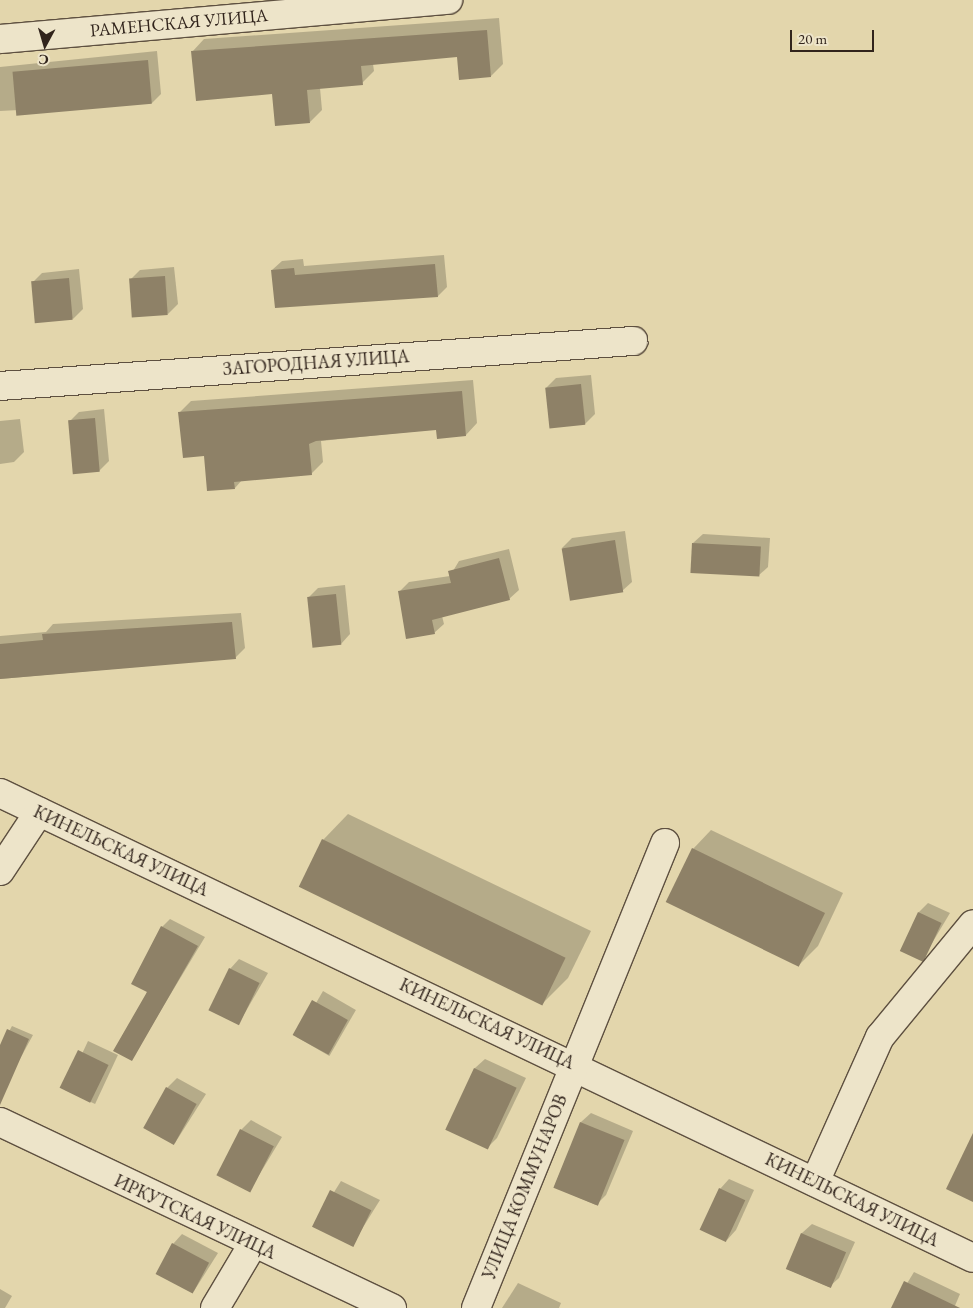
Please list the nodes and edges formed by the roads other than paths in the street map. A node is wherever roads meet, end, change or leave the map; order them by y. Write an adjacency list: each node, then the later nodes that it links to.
1 (448, 0): 2 (street, РАМЕНСКАЯ УЛИЦА)
2 (0, 39)
3 (633, 340): 4 (street, ЗАГОРОДНАЯ УЛИЦА)
4 (0, 386)
5 (0, 793): 6 (street, КИНЕЛЬСКАЯ УЛИЦА)
6 (39, 812): 8 (street); 10 (street, КИНЕЛЬСКАЯ УЛИЦА)
7 (665, 843): 10 (street, УЛИЦА КОММУНАРОВ)
8 (0, 871)
9 (973, 924): 12 (street)
10 (575, 1065): 12 (street, КИНЕЛЬСКАЯ УЛИЦА); 17 (street, УЛИЦА КОММУНАРОВ)
11 (3, 1131): 13 (street, ИРКУТСКАЯ УЛИЦА)
12 (815, 1182): 14 (street, КИНЕЛЬСКАЯ УЛИЦА)
13 (252, 1244): 15 (street); 16 (street, ИРКУТСКАЯ УЛИЦА)
14 (973, 1258)
15 (215, 1308)
16 (392, 1308)
17 (476, 1308)

